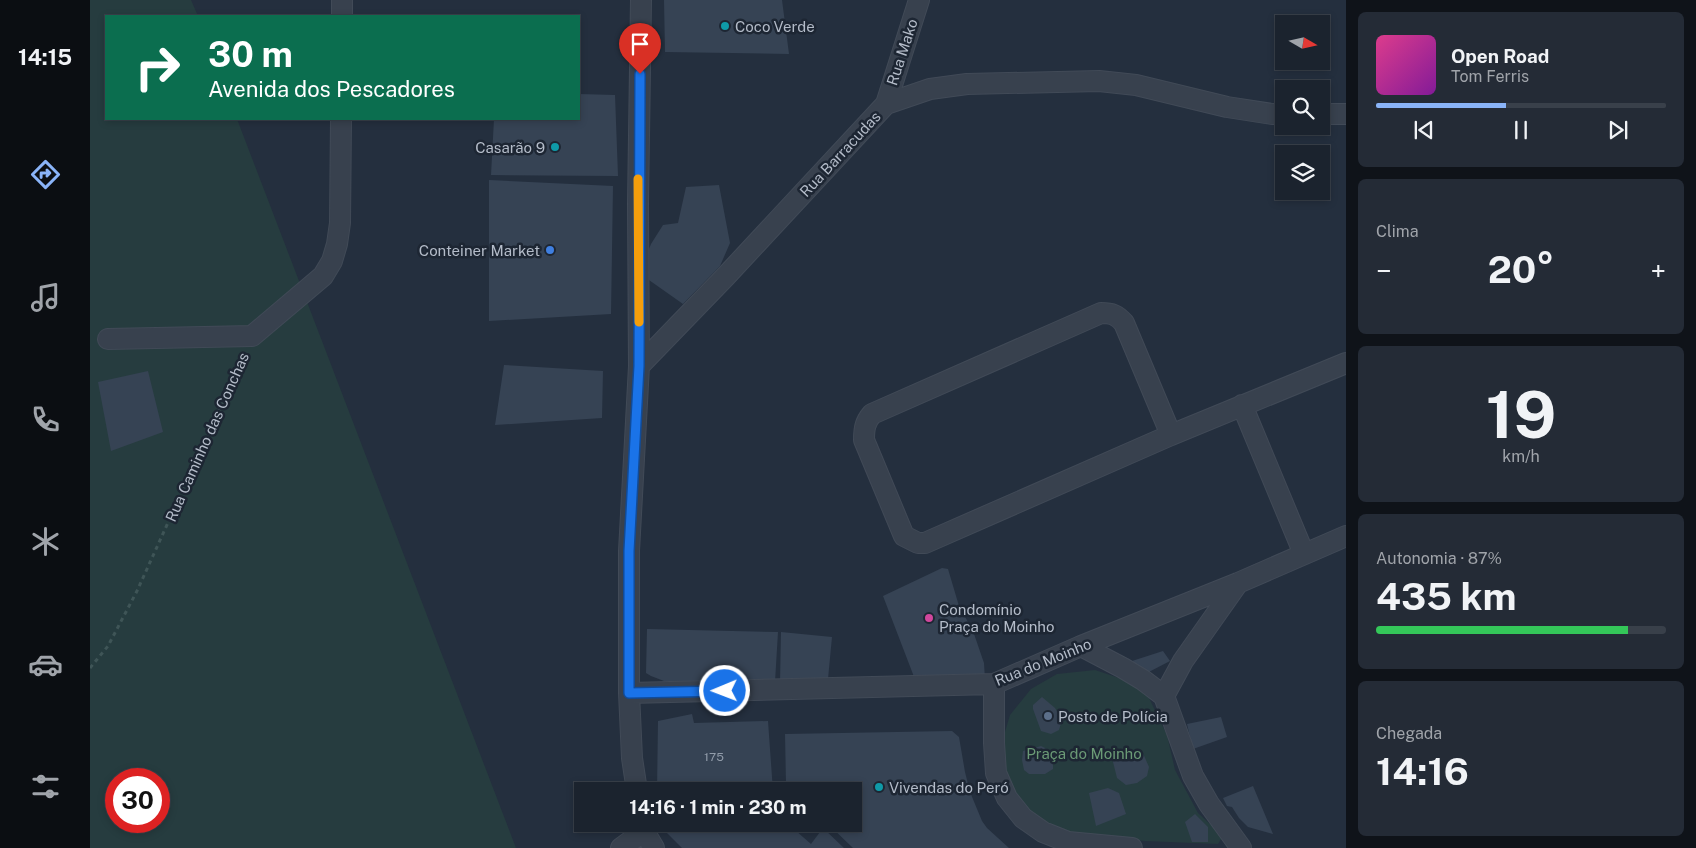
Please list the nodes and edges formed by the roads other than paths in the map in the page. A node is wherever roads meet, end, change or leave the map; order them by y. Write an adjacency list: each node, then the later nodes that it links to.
1 (342, 0): 4 (street)
2 (641, 0): 12 (street)
3 (919, 0): 5 (street, Rua Mako)
4 (342, 15)
5 (886, 104): 6 (street, Rua Barracudas); 12 (street, Rua Barracudas)
6 (1275, 114)
7 (1330, 114): 8 (street)
8 (1346, 114)
9 (341, 120): 10 (street, Rua Caminho das Conchas)
10 (108, 339)
11 (1346, 363): 13 (street)
12 (639, 366): 20 (street)
13 (1242, 405): 14 (street); 16 (street)
14 (1171, 435): 14 (street)
15 (1346, 536): 16 (street, Rua do Moinho)
16 (1304, 554): 17 (street, Rua do Moinho)
17 (1238, 583): 18 (street, Rua do Moinho); 21 (street)
18 (1081, 646): 19 (street, Rua do Moinho); 21 (street)
19 (994, 684): 20 (street, Rua do Moinho); 24 (street)
20 (629, 693): 22 (street)
21 (1164, 696): 27 (street)
22 (636, 782)
23 (646, 834): 25 (street)
24 (1064, 845): 26 (street)
25 (621, 848)
26 (1132, 848)
27 (1241, 848)

